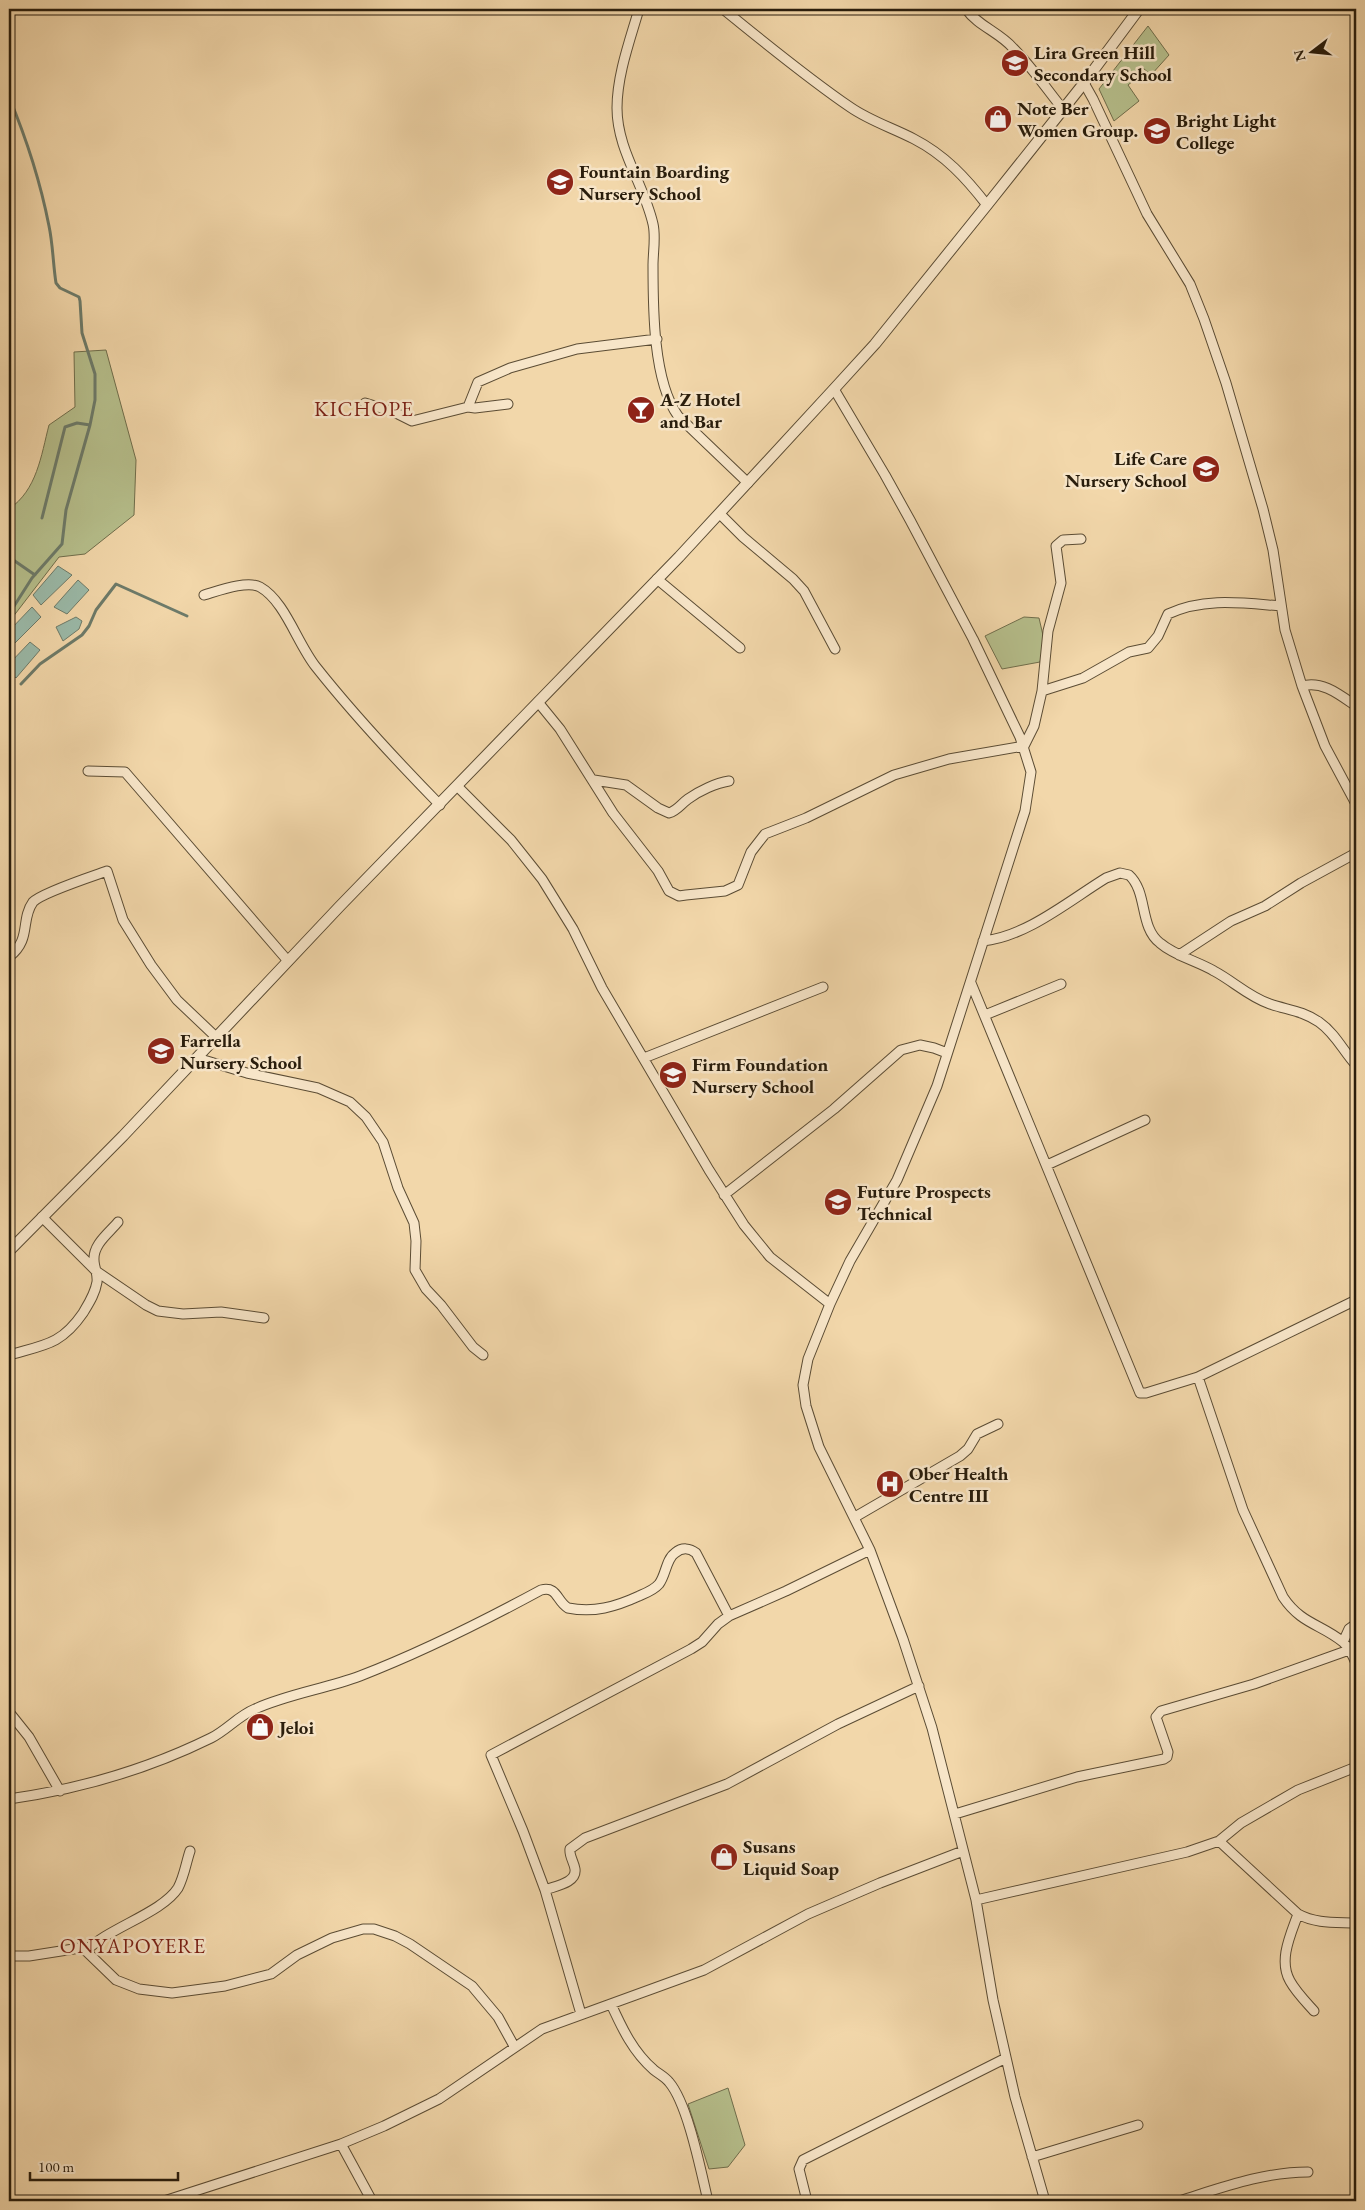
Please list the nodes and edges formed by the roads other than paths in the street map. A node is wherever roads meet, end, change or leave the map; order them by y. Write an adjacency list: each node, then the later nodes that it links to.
1 (639, 9): 8 (street)
2 (723, 9): 7 (street)
3 (966, 9): 6 (street)
4 (1139, 9): 5 (street)
5 (1084, 83): 6 (street); 18 (street)
6 (1062, 108): 7 (street)
7 (987, 205): 9 (street)
8 (657, 339): 12 (street); 13 (street)
9 (834, 389): 13 (street); 25 (street)
10 (365, 403): 12 (street)
11 (508, 404): 12 (street)
12 (468, 407)
13 (748, 483): 14 (street)
14 (720, 514): 16 (street); 20 (street)
15 (1081, 539): 22 (street)
16 (657, 579): 19 (street); 23 (street)
17 (204, 594): 31 (street)
18 (1281, 606): 21 (street); 22 (street)
19 (740, 648)
20 (835, 649)
21 (1302, 686): 24 (street); 30 (street)
22 (1042, 691): 25 (street)
23 (538, 702): 27 (street); 29 (street)
24 (1356, 706)
25 (1024, 746): 27 (street); 33 (street)
26 (88, 771): 36 (street)
27 (594, 780): 28 (street)
28 (729, 781)
29 (458, 786): 31 (street); 44 (street)
30 (1356, 804)
31 (440, 805): 36 (street)
32 (1356, 853): 34 (street)
33 (983, 941): 34 (street); 37 (street)
34 (1179, 954): 45 (street)
35 (9, 957): 41 (street)
36 (288, 961): 41 (street)
37 (971, 983): 40 (street); 42 (street)
38 (1061, 984): 40 (street)
39 (823, 987): 44 (street)
40 (985, 1015): 47 (street)
41 (217, 1038): 43 (street)
42 (947, 1053): 48 (street); 54 (street)
43 (197, 1058): 49 (street); 57 (street)
44 (644, 1058): 48 (street)
45 (1356, 1065)
46 (1144, 1120): 47 (street)
47 (1047, 1165): 58 (street)
48 (724, 1195): 54 (street)
49 (42, 1217): 51 (street); 52 (street)
50 (118, 1222): 52 (street)
51 (9, 1251)
52 (96, 1270): 55 (street); 56 (street)
53 (1356, 1300): 58 (street)
54 (830, 1304): 60 (street)
55 (264, 1318)
56 (9, 1355)
57 (483, 1355)
58 (1198, 1377): 64 (street)
59 (998, 1424): 60 (street)
60 (855, 1518): 61 (street)
61 (870, 1550): 62 (street); 67 (street)
62 (729, 1616): 70 (street); 76 (street)
63 (1356, 1624): 64 (street)
64 (1343, 1642): 65 (street)
65 (1349, 1650): 66 (street); 72 (street)
66 (1356, 1663)
67 (919, 1686): 72 (street); 76 (street)
68 (9, 1712): 70 (street)
69 (1356, 1767): 73 (street)
70 (60, 1791): 71 (street)
71 (9, 1799)
72 (955, 1814): 75 (street)
73 (1219, 1841): 77 (street); 78 (street)
74 (190, 1851): 80 (street)
75 (963, 1851): 77 (street); 82 (street)
76 (545, 1890): 84 (street)
77 (976, 1900): 86 (street)
78 (1298, 1914): 79 (street); 83 (street)
79 (1356, 1923)
80 (86, 1951): 81 (street); 85 (street)
81 (9, 1956)
82 (610, 2004): 84 (street); 93 (street)
83 (1314, 2011)
84 (581, 2014): 85 (street)
85 (514, 2046): 88 (street)
86 (1006, 2058): 89 (street); 94 (street)
87 (1138, 2125): 89 (street)
88 (341, 2144): 91 (street); 92 (street)
89 (1032, 2157): 95 (street)
90 (1308, 2172): 96 (street)
91 (164, 2201)
92 (372, 2201)
93 (708, 2201)
94 (807, 2201)
95 (1045, 2201)
96 (1179, 2201)

